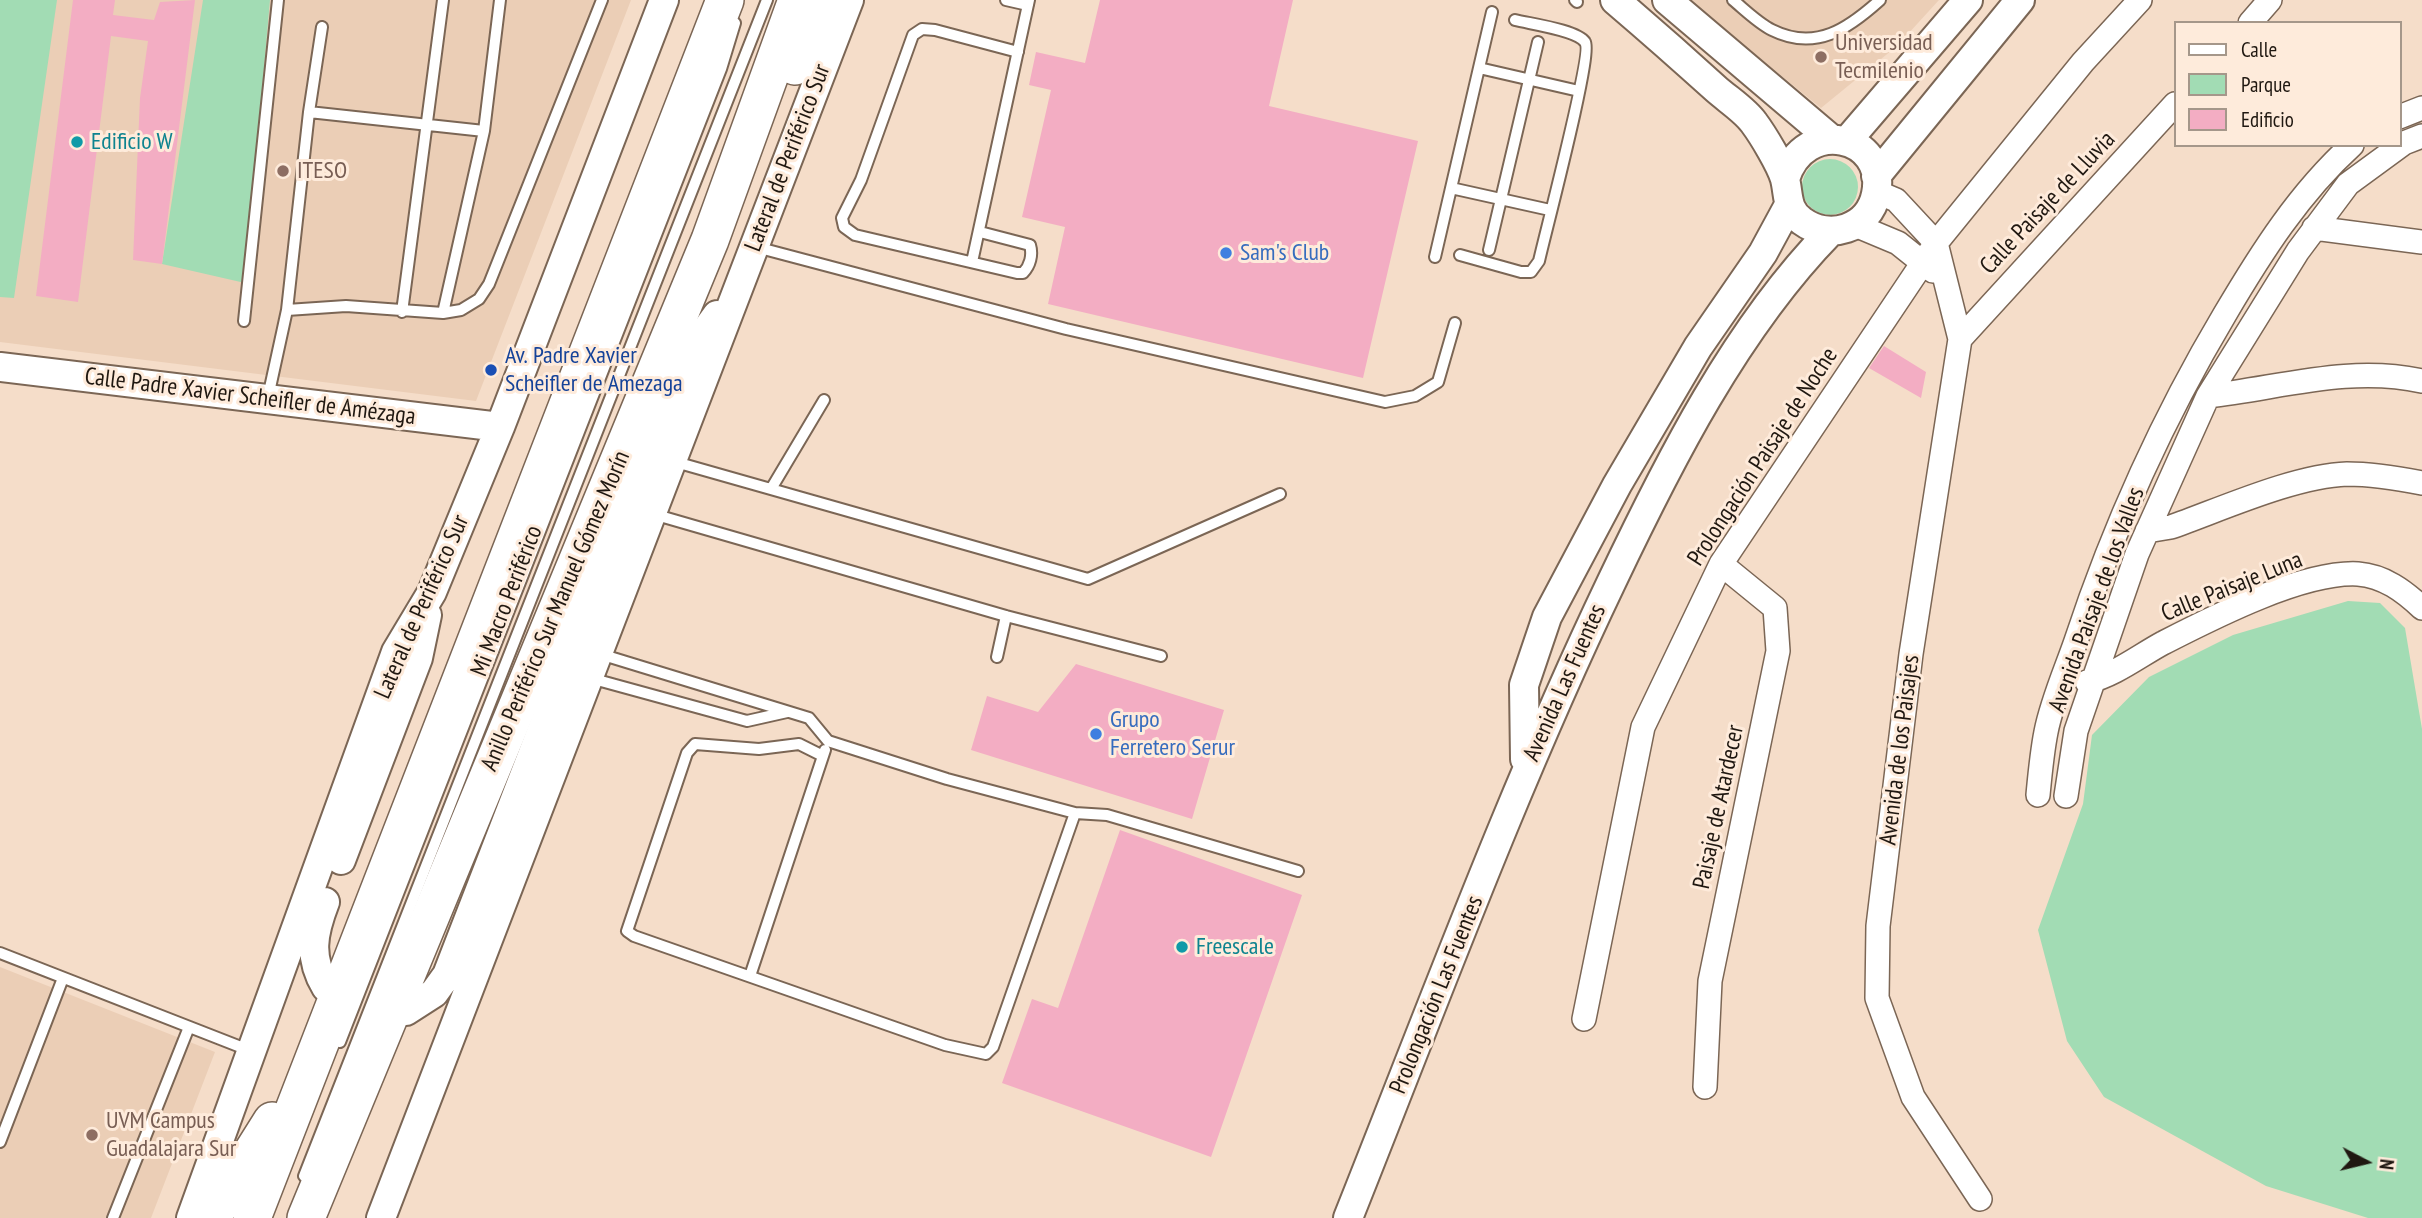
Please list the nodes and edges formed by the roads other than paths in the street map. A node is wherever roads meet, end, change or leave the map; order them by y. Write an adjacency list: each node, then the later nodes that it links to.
1 (278, 0): 63 (lane)
2 (443, 0): 34 (lane)
3 (500, 0): 35 (lane)
4 (602, 0): 62 (lane)
5 (664, 0): 71 (street, Lateral de Periférico Sur)
6 (767, 0): 108 (lane, Mi Macro Periférico)
7 (797, 0): 49 (highway, Anillo Periférico Sur Manuel Gómez Morín)
8 (827, 0): 49 (highway)
9 (849, 0): 52 (street, Lateral de Periférico Sur)
10 (1006, 0): 19 (lane)
11 (1615, 0): 43 (street)
12 (1667, 0): 37 (street)
13 (1732, 0): 14 (lane)
14 (1880, 0)
15 (1968, 0): 37 (street)
16 (2020, 0): 41 (street)
17 (2140, 0): 51 (street, Prolongación Paisaje de Noche)
18 (2270, 0): 23 (street)
19 (1028, 2): 26 (lane)
20 (732, 6): 102 (highway)
21 (1492, 12): 27 (lane)
22 (1515, 20): 29 (lane)
23 (2251, 21)
24 (322, 27): 32 (lane)
25 (1538, 42): 28 (lane)
26 (1018, 52): 48 (lane); 56 (lane)
27 (1479, 68): 28 (lane); 42 (lane)
28 (1528, 80): 29 (lane); 44 (lane)
29 (1579, 91): 45 (lane)
30 (2174, 105): 65 (street, Calle Paisaje de Lluvia)
31 (2422, 108): 33 (street)
32 (309, 111): 34 (lane); 60 (lane)
33 (2401, 116)
34 (427, 123): 35 (lane); 61 (lane)
35 (484, 131): 62 (lane)
36 (2422, 136): 38 (street, Avenida Paisaje de los Valles)
37 (1839, 140): 41 (street); 43 (street)
38 (2401, 145)
39 (2350, 147): 86 (street, Avenida Paisaje de los Valles)
40 (2399, 147): 46 (street, Avenida Paisaje de los Valles)
41 (1877, 184): 47 (street); 51 (street)
42 (1451, 188): 44 (lane); 55 (lane)
43 (1787, 192): 47 (street); 90 (street, Avenida Las Fuentes)
44 (1501, 199): 45 (lane); 53 (lane)
45 (1550, 210): 54 (lane)
46 (2314, 228): 50 (street); 68 (street, Avenida Paisaje de los Valles)
47 (1843, 229): 57 (street); 90 (street, Avenida Las Fuentes)
48 (980, 232): 56 (lane); 56 (lane)
49 (710, 240): 105 (highway, Anillo Periférico Sur Manuel Gómez Morín)
50 (2422, 242)
51 (1936, 243): 57 (street, Prolongación Paisaje de Noche); 58 (street, Avenida de los Paisajes)
52 (754, 246): 59 (street, Lateral de Periférico Sur); 64 (lane)
53 (1489, 250)
54 (1460, 256)
55 (1435, 257)
56 (972, 262)
57 (1923, 263): 58 (street); 78 (street, Prolongación Paisaje de Noche)
58 (1944, 280): 65 (street, Avenida de los Paisajes)
59 (738, 285): 72 (street, Lateral de Periférico Sur); 99 (street)
60 (287, 310): 61 (lane); 69 (lane)
61 (402, 312): 62 (lane)
62 (443, 313)
63 (244, 321)
64 (1455, 323)
65 (1960, 339): 107 (street, Avenida de los Paisajes)
66 (0, 367): 69 (street, Calle Padre Xavier Scheifler de Amézaga)
67 (2422, 381): 68 (street)
68 (2208, 396): 77 (street, Avenida Paisaje de los Valles)
69 (268, 399): 71 (street, Calle Padre Xavier Scheifler de Amézaga)
70 (824, 400): 74 (lane)
71 (500, 427): 79 (street, Lateral de Periférico Sur)
72 (672, 461): 74 (lane); 76 (street, Lateral de Periférico Sur)
73 (2422, 483): 77 (street)
74 (771, 489): 75 (lane)
75 (1280, 494)
76 (650, 514): 81 (lane); 84 (street, Lateral de Periférico Sur)
77 (2147, 531): 85 (street, Avenida Paisaje de los Valles)
78 (1721, 564): 100 (street, Prolongación Paisaje de Noche); 104 (street, Paisaje de Atardecer)
79 (432, 592): 98 (street); 103 (street, Lateral de Periférico Sur)
80 (2422, 608): 85 (street, Calle Paisaje Luna)
81 (1006, 616): 82 (lane); 83 (lane)
82 (1161, 656)
83 (997, 657)
84 (593, 666): 87 (lane); 87 (lane); 114 (street, Lateral de Periférico Sur)
85 (2095, 680): 86 (street, Calle Paisaje Luna); 92 (street, Avenida Paisaje de los Valles)
86 (2060, 688): 91 (street, Avenida Paisaje de los Valles)
87 (790, 711): 88 (lane)
88 (828, 741): 89 (lane); 93 (lane)
89 (823, 756): 96 (lane); 96 (lane)
90 (1525, 772): 115 (street, Prolongación Las Fuentes)
91 (2038, 795)
92 (2066, 796)
93 (1075, 813): 94 (lane); 96 (lane)
94 (1297, 870)
95 (0, 953): 97 (lane)
96 (750, 976)
97 (63, 978): 101 (lane); 106 (lane)
98 (326, 987)
99 (406, 1011)
100 (1584, 1019)
101 (189, 1027): 103 (lane); 109 (lane)
102 (328, 1048): 111 (highway); 112 (highway)
103 (251, 1051): 110 (street, Lateral de Periférico Sur)
104 (1705, 1087)
105 (337, 1138): 108 (highway, Anillo Periférico Sur Manuel Gómez Morín); 113 (highway)
106 (0, 1142)
107 (1980, 1199)
108 (302, 1205)
109 (113, 1218)
110 (191, 1218)
111 (211, 1218)
112 (252, 1218)
113 (324, 1218)
114 (381, 1218)
115 (1348, 1218)

